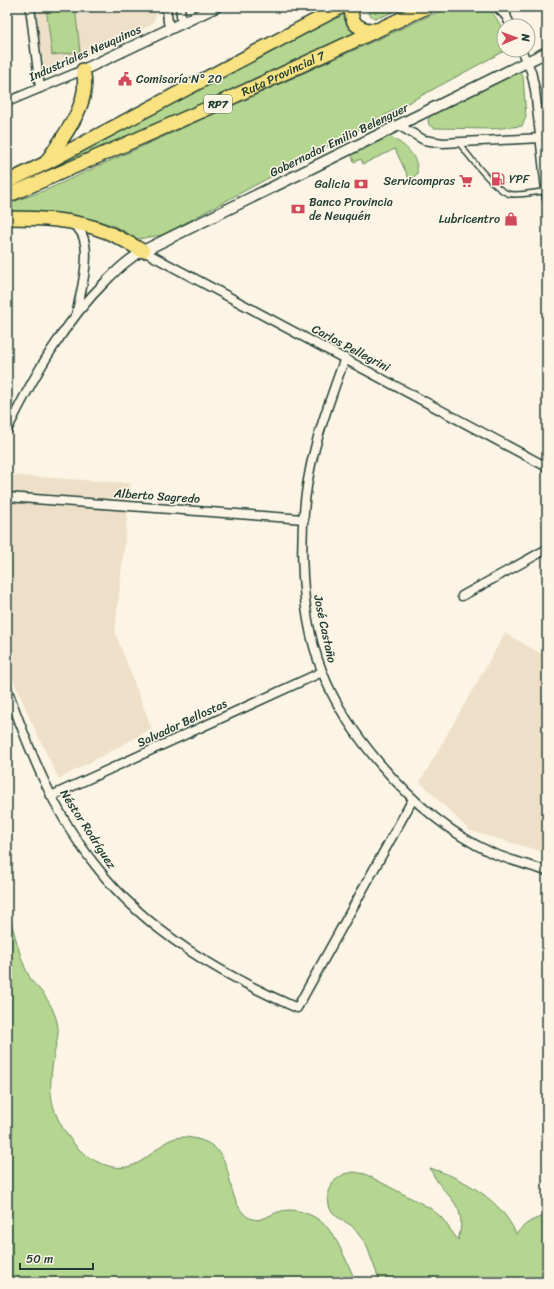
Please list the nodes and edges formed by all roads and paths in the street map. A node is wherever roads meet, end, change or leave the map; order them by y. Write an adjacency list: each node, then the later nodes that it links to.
1 (30, 7): 17 (street)
2 (166, 7): 11 (street)
3 (180, 7): 10 (street)
4 (216, 7): 10 (street, Industriales Neuquinos)
5 (340, 7): 22 (highway, RP7)
6 (352, 7): 12 (highway)
7 (427, 7): 12 (highway, Ruta Provincial 7 / RP7)
8 (497, 7): 9 (street)
9 (506, 11)
10 (182, 23): 11 (street, Industriales Neuquinos)
11 (169, 29): 16 (street, Industriales Neuquinos)
12 (380, 30): 25 (highway, Ruta Provincial 7 / RP7)
13 (547, 52): 15 (street, Gobernador Emilio Belenguer)
14 (524, 58): 15 (street)
15 (526, 62): 19 (street, Gobernador Emilio Belenguer); 20 (street)
16 (83, 70): 17 (street, Industriales Neuquinos); 22 (highway)
17 (40, 88): 18 (street, Industriales Neuquinos)
18 (7, 102)
19 (398, 125): 21 (street); 28 (street, Gobernador Emilio Belenguer)
20 (541, 138): 21 (street); 24 (street)
21 (459, 143): 24 (lane)
22 (46, 163): 23 (highway, RP7)
23 (7, 182)
24 (547, 195)
25 (7, 196)
26 (7, 218): 27 (highway)
27 (67, 222): 28 (highway); 29 (street)
28 (142, 251): 29 (street); 30 (street, Carlos Pellegrini)
29 (77, 312): 31 (street)
30 (345, 358): 32 (street, Carlos Pellegrini); 34 (street, José Castaño)
31 (7, 430)
32 (547, 467)
33 (7, 497): 34 (street, Alberto Sagredo)
34 (304, 519): 37 (street, José Castaño)
35 (547, 549): 36 (street)
36 (462, 596)
37 (322, 672): 39 (street, Salvador Bellostas); 40 (street, José Castaño)
38 (7, 688): 39 (street, Néstor Rodríguez)
39 (51, 796): 40 (street, Néstor Rodríguez)
40 (413, 799): 41 (street, José Castaño)
41 (547, 871)

